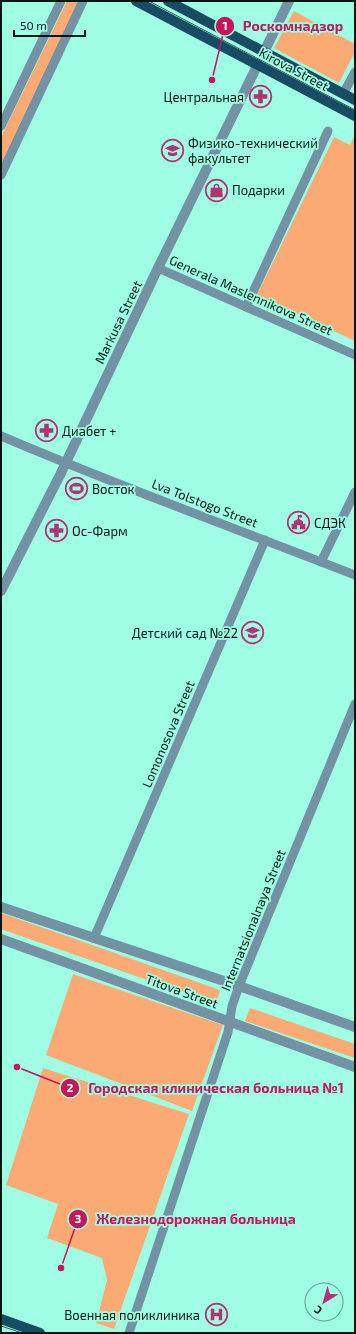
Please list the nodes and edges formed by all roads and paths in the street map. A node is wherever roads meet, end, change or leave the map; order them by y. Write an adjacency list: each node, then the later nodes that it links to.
1 (61, 1): 12 (street)
2 (83, 1): 14 (street)
3 (136, 1): 7 (main road, Kirova Street)
4 (168, 1): 6 (main road, Kirova Street)
5 (289, 1): 6 (street)
6 (264, 52): 9 (main road, Kirova Street)
7 (258, 64): 11 (main road, Kirova Street); 15 (street, Markusa Street)
8 (355, 72): 9 (street)
9 (343, 94): 10 (main road, Kirova Street)
10 (355, 100)
11 (355, 116)
12 (1, 126)
13 (328, 131): 16 (street)
14 (1, 175)
15 (158, 268): 16 (street, Generala Maslennikova Street); 19 (street, Markusa Street)
16 (246, 307): 17 (street, Generala Maslennikova Street)
17 (355, 355)
18 (1, 436): 19 (street, Lva Tolstogo Street)
19 (65, 464): 21 (street, Lva Tolstogo Street); 24 (street, Markusa Street)
20 (355, 492): 22 (street)
21 (265, 540): 22 (street, Lva Tolstogo Street); 27 (street, Lomonosova Street)
22 (321, 562): 23 (street, Lva Tolstogo Street)
23 (355, 575)
24 (1, 591)
25 (355, 704): 29 (street, Internatsionalnaya Street)
26 (1, 907): 27 (street, Titova Street)
27 (94, 938): 29 (street, Titova Street)
28 (1, 939): 30 (street, Titova Street)
29 (239, 986): 30 (street, Internatsionalnaya Street); 31 (street, Titova Street)
30 (230, 1022): 32 (street, Titova Street); 35 (street, Internatsionalnaya Street)
31 (355, 1027)
32 (355, 1067)
33 (1, 1319): 34 (main road)
34 (40, 1333)
35 (129, 1333)

